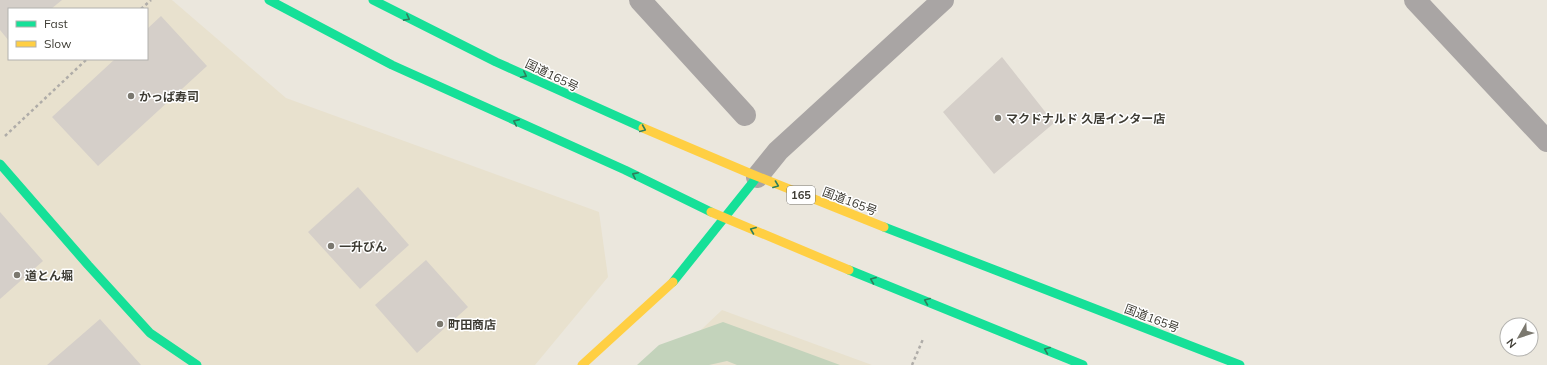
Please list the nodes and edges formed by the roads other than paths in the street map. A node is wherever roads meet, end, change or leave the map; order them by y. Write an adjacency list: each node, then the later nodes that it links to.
1 (269, 0): 10 (main road, one-way to 1)
2 (373, 0): 9 (main road, 国道165号 / 165, one-way to 9)
3 (640, 0): 6 (street)
4 (943, 0): 9 (street)
5 (1415, 0): 7 (street)
6 (745, 115)
7 (1547, 141)
8 (0, 164): 11 (main road)
9 (757, 177): 10 (main road); 14 (main road, 国道165号 / 165, one-way to 14)
10 (724, 219): 12 (main road); 13 (main road, one-way to 10)
11 (197, 365)
12 (582, 365)
13 (1083, 365)
14 (1240, 365)

